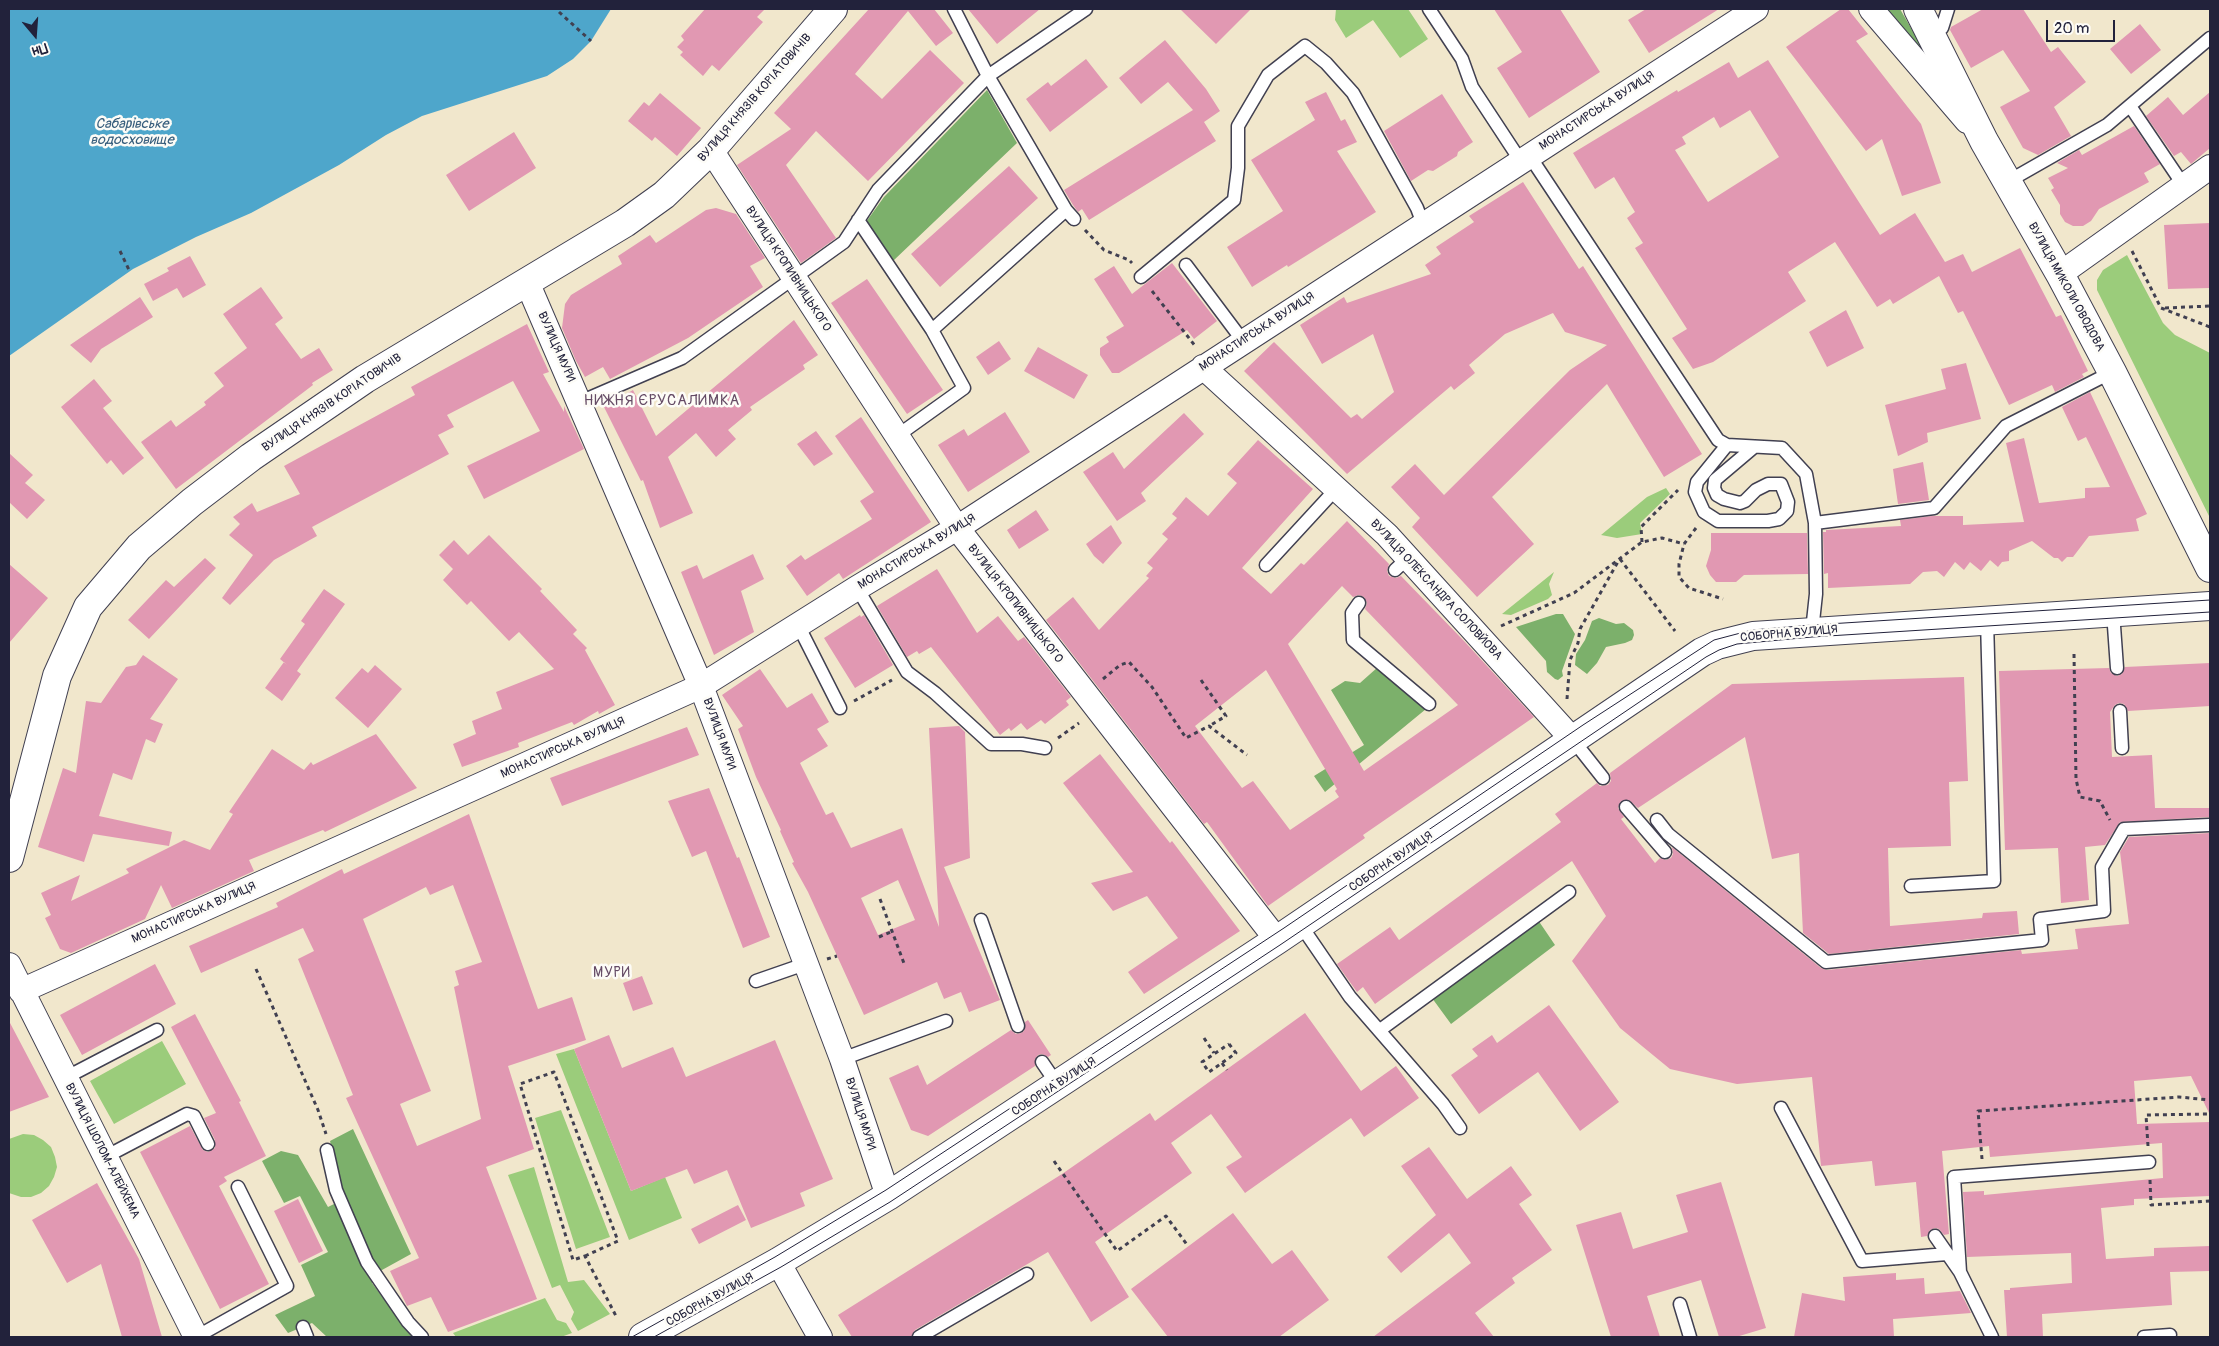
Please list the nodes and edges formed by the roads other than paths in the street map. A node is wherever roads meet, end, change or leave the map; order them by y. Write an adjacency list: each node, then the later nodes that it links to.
1 (832, 9): 13 (street, ВУЛИЦЯ КНЯЗІВ КОРІАТОВИЧІВ)
2 (954, 9): 10 (lane)
3 (1086, 9): 10 (lane)
4 (1429, 9): 14 (lane)
5 (1756, 9): 14 (street, МОНАСТИРСЬКА ВУЛИЦЯ)
6 (1871, 9): 11 (street)
7 (1948, 9): 8 (lane)
8 (1924, 20): 11 (street, ВУЛИЦЯ МИКОЛИ ОВОДОВА)
9 (2210, 38): 12 (lane)
10 (988, 76): 18 (lane); 25 (lane)
11 (1949, 89): 16 (street, ВУЛИЦЯ МИКОЛИ ОВОДОВА)
12 (2130, 106): 16 (lane); 17 (lane)
13 (711, 150): 23 (street, ВУЛИЦЯ КРОПИВНИЦЬКОГО); 24 (street, ВУЛИЦЯ КНЯЗІВ КОРІАТОВИЧІВ)
14 (1525, 157): 19 (street, МОНАСТИРСЬКА ВУЛИЦЯ); 31 (lane)
15 (2210, 167): 17 (street)
16 (2007, 182): 21 (street, ВУЛИЦЯ МИКОЛИ ОВОДОВА)
17 (2184, 186): 21 (street)
18 (858, 220): 23 (lane); 25 (lane)
19 (1423, 224): 22 (lane); 26 (street, МОНАСТИРСЬКА ВУЛИЦЯ)
20 (1186, 265): 26 (lane)
21 (2060, 274): 28 (street, ВУЛИЦЯ МИКОЛИ ОВОДОВА)
22 (1141, 277)
23 (793, 278): 29 (lane); 30 (street, ВУЛИЦЯ КРОПИВНИЦЬКОГО)
24 (527, 282): 29 (street, ВУЛИЦЯ МУРИ); 58 (street, ВУЛИЦЯ КНЯЗІВ КОРІАТОВИЧІВ)
25 (932, 330): 30 (lane)
26 (1243, 341): 27 (street, МОНАСТИРСЬКА ВУЛИЦЯ)
27 (1206, 365): 33 (street, ВУЛИЦЯ ОЛЕКСАНДРА СОЛОВЙОВА); 35 (street, МОНАСТИРСЬКА ВУЛИЦЯ)
28 (2112, 372): 34 (lane); 37 (street, ВУЛИЦЯ МИКОЛИ ОВОДОВА)
29 (580, 402): 46 (street, ВУЛИЦЯ МУРИ)
30 (897, 436): 35 (street, ВУЛИЦЯ КРОПИВНИЦЬКОГО)
31 (1727, 445): 32 (lane); 32 (lane)
32 (1754, 447): 34 (lane)
33 (1336, 489): 36 (lane); 50 (street, ВУЛИЦЯ ОЛЕКСАНДРА СОЛОВЙОВА)
34 (1814, 523): 44 (lane)
35 (957, 528): 38 (street, МОНАСТИРСЬКА ВУЛИЦЯ); 63 (street, ВУЛИЦЯ КРОПИВНИЦЬКОГО)
36 (1266, 565)
37 (2210, 568)
38 (857, 588): 43 (street, МОНАСТИРСЬКА ВУЛИЦЯ); 51 (lane)
39 (1359, 603): 47 (lane)
40 (2210, 606): 41 (street, СОБОРНА ВУЛИЦЯ)
41 (2113, 612): 42 (street, СОБОРНА ВУЛИЦЯ); 45 (lane)
42 (1987, 620): 44 (street, СОБОРНА ВУЛИЦЯ); 59 (lane)
43 (798, 625): 46 (street, МОНАСТИРСЬКА ВУЛИЦЯ); 48 (lane)
44 (1812, 632): 50 (street, СОБОРНА ВУЛИЦЯ)
45 (2117, 668)
46 (701, 686): 64 (street, ВУЛИЦЯ МУРИ); 67 (street, МОНАСТИРСЬКА ВУЛИЦЯ)
47 (1429, 704)
48 (840, 708)
49 (2120, 711): 52 (lane)
50 (1573, 740): 53 (lane); 62 (street, СОБОРНА ВУЛИЦЯ)
51 (1045, 748)
52 (2122, 748)
53 (1604, 778)
54 (1626, 808): 57 (lane)
55 (1657, 820): 56 (lane)
56 (2208, 825)
57 (1665, 852)
58 (9, 858)
59 (1911, 886)
60 (1569, 892): 71 (lane)
61 (981, 920): 69 (lane)
62 (1300, 924): 63 (street, СОБОРНА ВУЛИЦЯ); 71 (lane)
63 (1276, 940): 75 (street, СОБОРНА ВУЛИЦЯ)
64 (805, 964): 66 (lane); 72 (street, ВУЛИЦЯ МУРИ)
65 (9, 965): 67 (street, ВУЛИЦЯ ШОЛОМ-АЛЕЙХЕМА)
66 (756, 981)
67 (21, 991): 74 (street, ВУЛИЦЯ ШОЛОМ-АЛЕЙХЕМА)
68 (946, 1021): 72 (lane)
69 (1018, 1026)
70 (157, 1030): 74 (lane)
71 (1380, 1030): 77 (lane)
72 (842, 1059): 83 (street, ВУЛИЦЯ МУРИ)
73 (1042, 1062): 75 (lane)
74 (65, 1078): 80 (street, ВУЛИЦЯ ШОЛОМ-АЛЕЙХЕМА)
75 (1057, 1084): 83 (street, СОБОРНА ВУЛИЦЯ)
76 (1781, 1108): 85 (lane)
77 (1460, 1128)
78 (208, 1144): 80 (lane)
79 (327, 1150): 92 (lane)
80 (105, 1157): 91 (street, ВУЛИЦЯ ШОЛОМ-АЛЕЙХЕМА)
81 (2149, 1162): 87 (lane)
82 (238, 1187): 91 (lane)
83 (888, 1196): 86 (street, СОБОРНА ВУЛИЦЯ)
84 (1935, 1236): 85 (lane)
85 (1948, 1254): 87 (lane)
86 (778, 1262): 93 (street, СОБОРНА ВУЛИЦЯ); 94 (street)
87 (1960, 1272): 97 (lane)
88 (1027, 1274): 95 (lane)
89 (1680, 1304): 96 (lane)
90 (2170, 1334): 98 (lane)
91 (196, 1337)
92 (422, 1337)
93 (642, 1337)
94 (820, 1337)
95 (919, 1337)
96 (1690, 1337)
97 (1992, 1337)
98 (2144, 1337)

